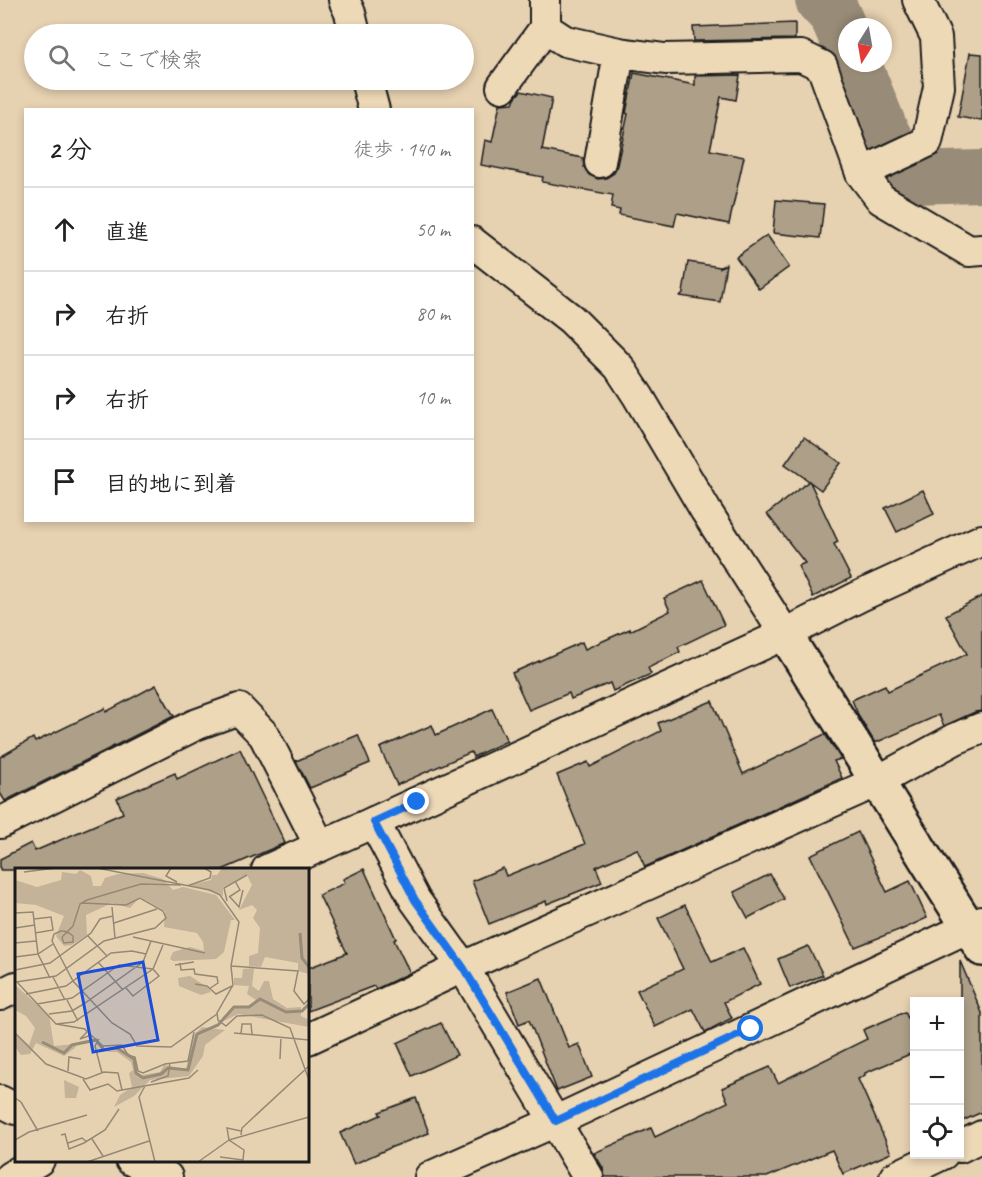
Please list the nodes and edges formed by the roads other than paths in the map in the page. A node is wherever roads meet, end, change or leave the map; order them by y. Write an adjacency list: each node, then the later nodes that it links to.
1 (344, 0): 4 (street)
2 (918, 0): 10 (street)
3 (545, 14): 5 (street); 6 (street)
4 (353, 24)
5 (619, 53): 9 (street); 10 (street)
6 (502, 87)
7 (369, 90): 8 (street)
8 (373, 108)
9 (600, 162)
10 (871, 168): 12 (street)
11 (474, 244): 14 (street)
12 (982, 250)
13 (982, 540): 14 (street)
14 (785, 634): 16 (street); 17 (street)
15 (982, 728): 16 (street)
16 (878, 781): 21 (street); 22 (street)
17 (374, 822): 19 (street); 22 (street)
18 (0, 823): 19 (street)
19 (320, 846): 20 (street)
20 (271, 868)
21 (977, 932): 28 (street)
22 (463, 967): 25 (street); 28 (street)
23 (15, 988): 24 (street)
24 (0, 996)
25 (309, 1039)
26 (0, 1101): 27 (street)
27 (15, 1108)
28 (556, 1121): 36 (street); 37 (street)
29 (982, 1136): 30 (street)
30 (964, 1145)
31 (934, 1159): 38 (street)
32 (37, 1162): 34 (street)
33 (133, 1162): 35 (street)
34 (10, 1177)
35 (167, 1177)
36 (430, 1177)
37 (588, 1177)
38 (895, 1177)

